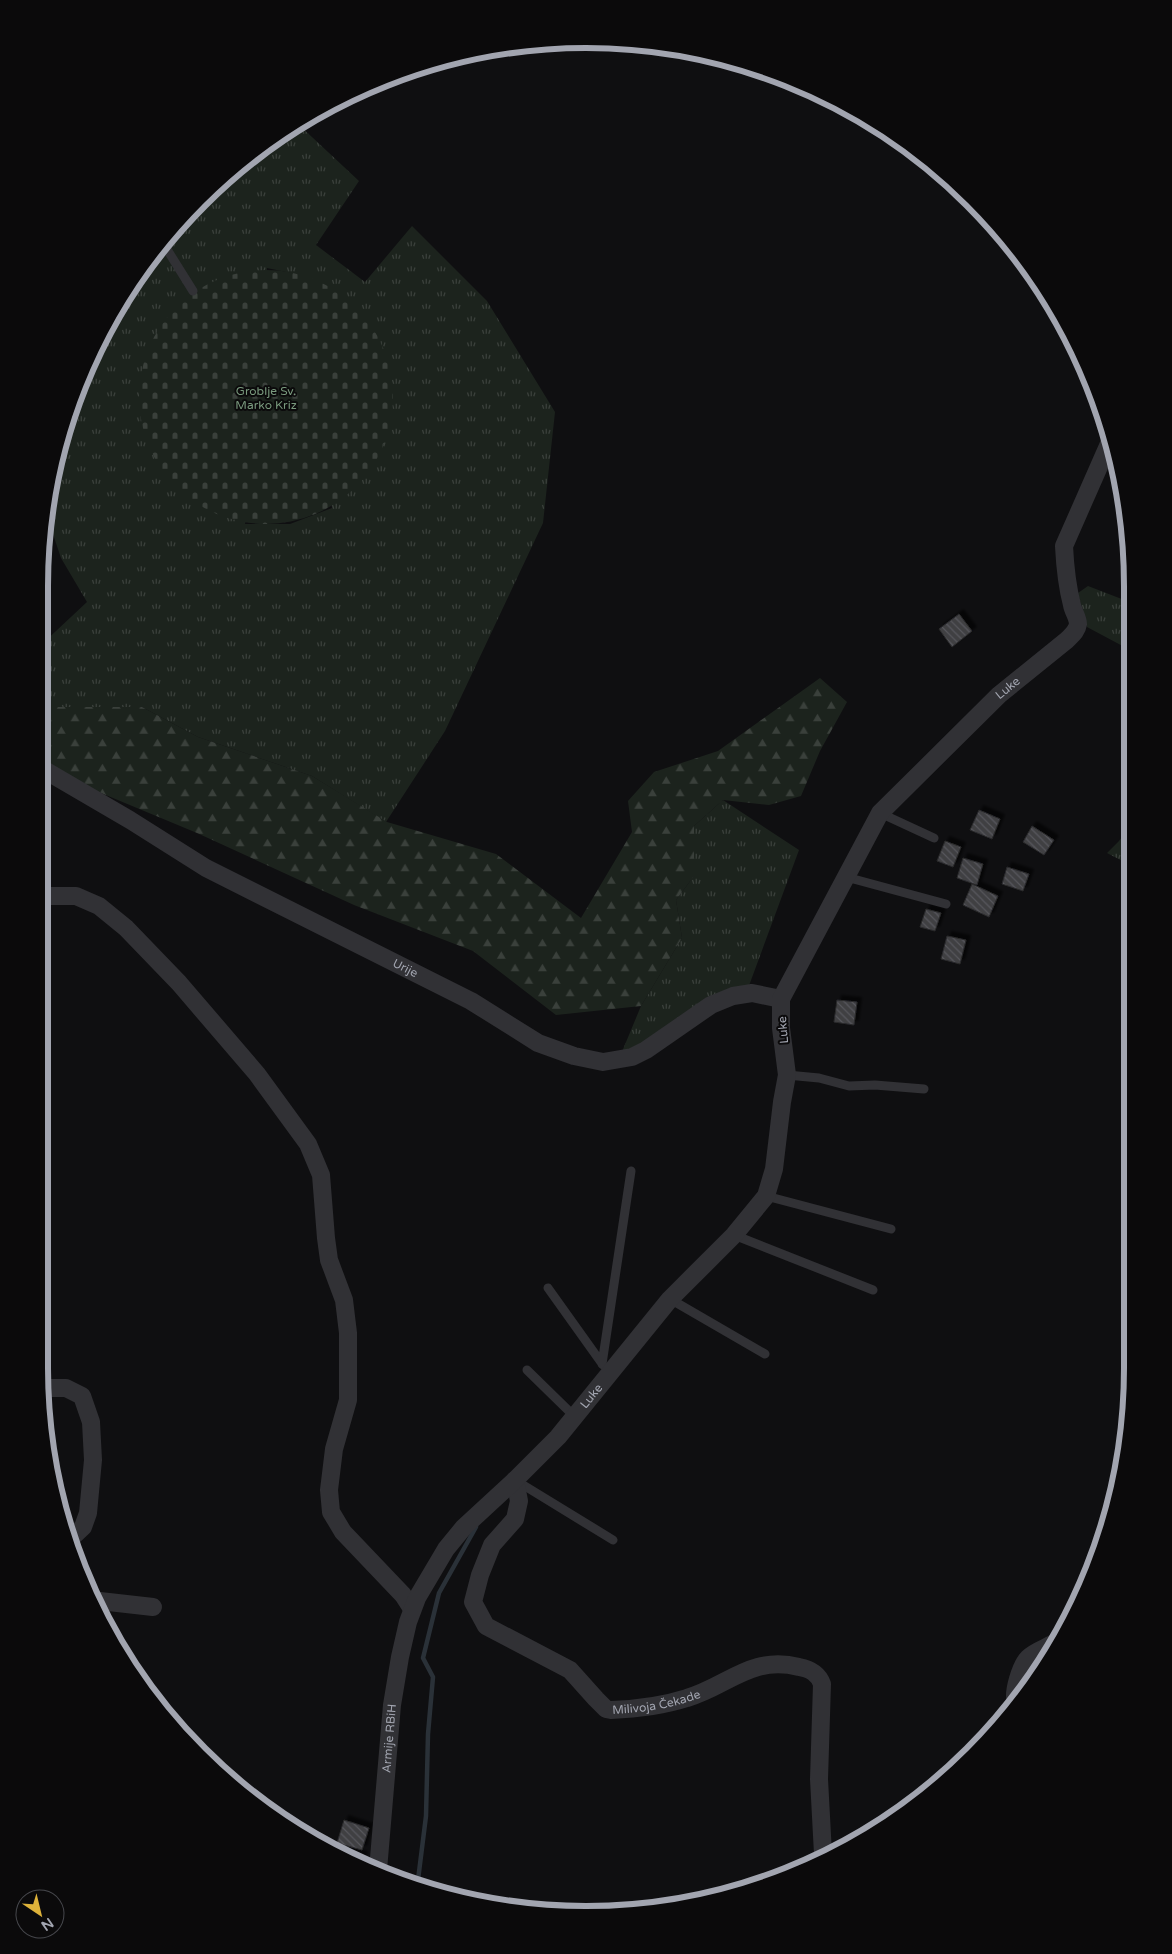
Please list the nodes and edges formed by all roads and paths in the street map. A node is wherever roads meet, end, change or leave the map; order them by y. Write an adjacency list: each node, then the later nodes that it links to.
1 (167, 249): 2 (lane)
2 (193, 291)
3 (1107, 449): 5 (street, Luke)
4 (48, 772): 10 (street, Urije)
5 (880, 813): 6 (lane); 7 (street, Luke)
6 (934, 838)
7 (846, 877): 9 (lane); 10 (street, Luke)
8 (48, 896): 30 (street)
9 (946, 904)
10 (781, 999): 11 (street, Luke)
11 (787, 1075): 12 (lane); 14 (street, Luke)
12 (924, 1089)
13 (632, 1171): 21 (lane)
14 (766, 1196): 15 (lane); 16 (street, Luke)
15 (892, 1229)
16 (734, 1235): 18 (lane); 19 (street, Luke)
17 (548, 1288): 21 (lane)
18 (873, 1290)
19 (670, 1299): 20 (lane); 21 (street, Luke)
20 (765, 1354)
21 (606, 1369): 24 (street, Luke)
22 (527, 1370): 24 (lane)
23 (49, 1388): 26 (street)
24 (574, 1416): 25 (street, Luke)
25 (516, 1480): 27 (lane); 30 (street, Luke); 33 (street, Milivoja Čekade)
26 (74, 1535)
27 (613, 1540)
28 (101, 1601): 29 (street)
29 (153, 1607)
30 (412, 1609): 34 (street, Armije RBiH)
31 (1045, 1648): 32 (street)
32 (1015, 1693)
33 (823, 1852)
34 (378, 1865)

